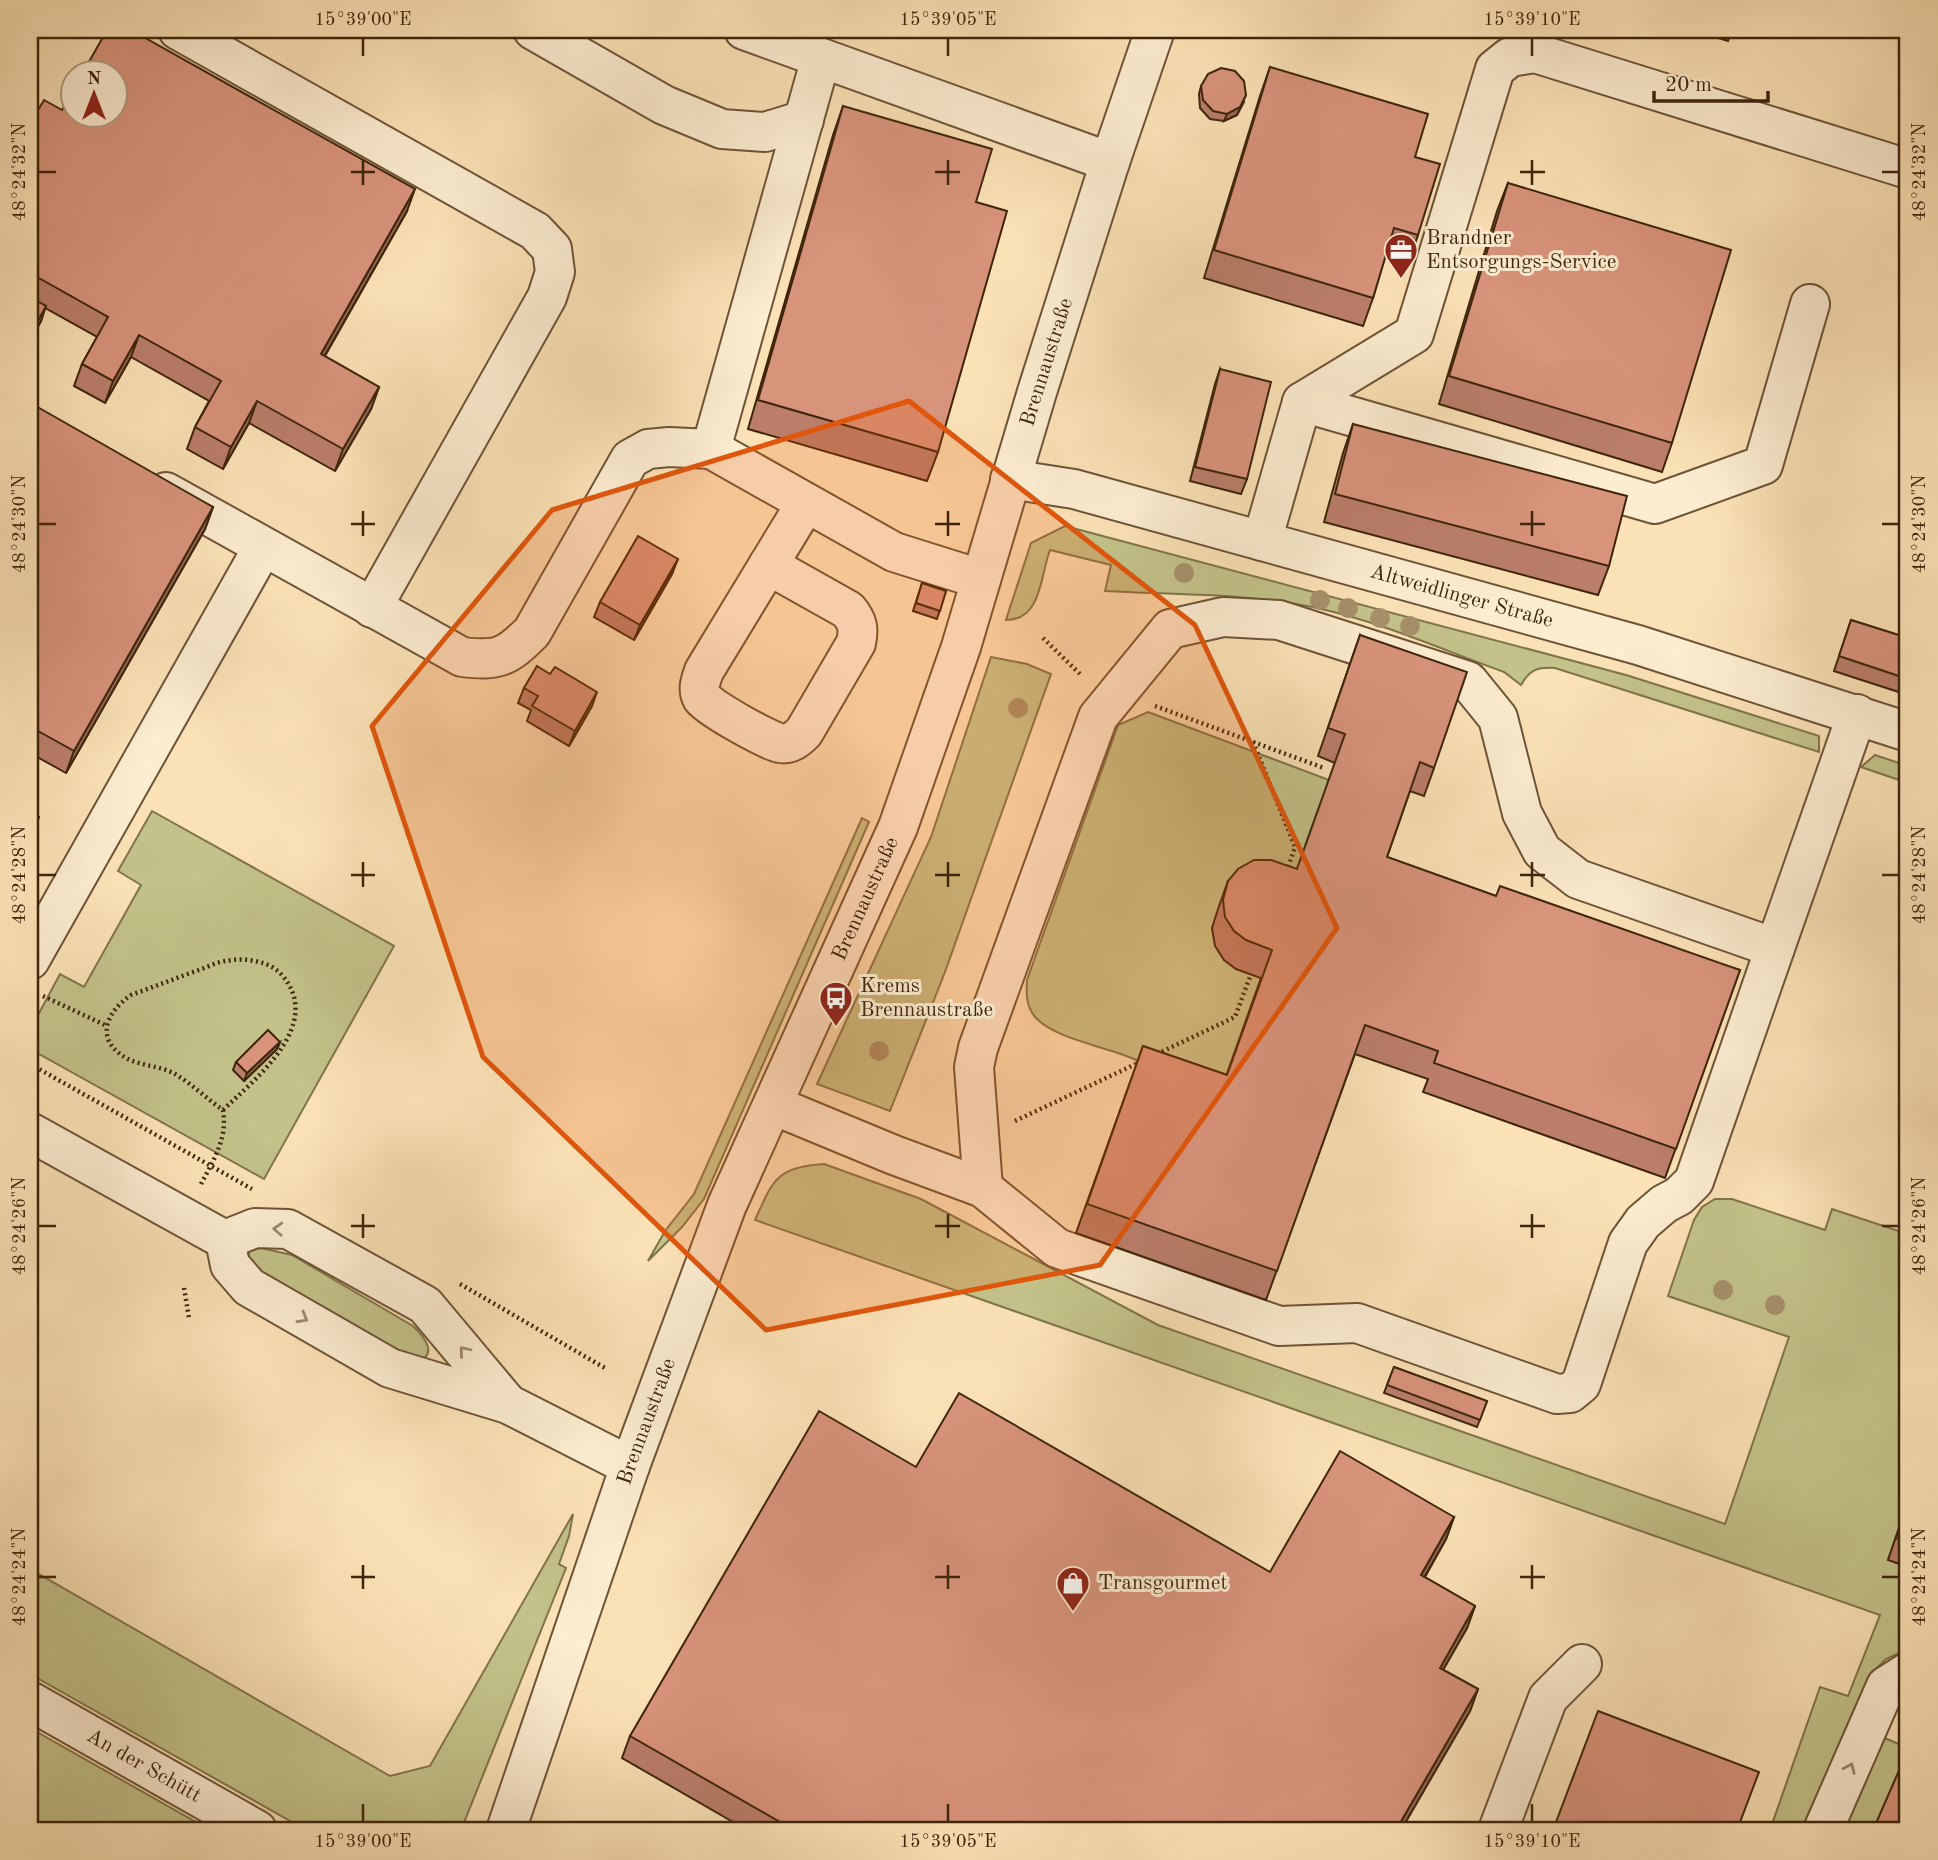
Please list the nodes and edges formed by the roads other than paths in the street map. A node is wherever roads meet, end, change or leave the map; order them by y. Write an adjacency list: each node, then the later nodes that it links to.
1 (178, 30): 19 (street)
2 (533, 30): 6 (street)
3 (744, 30): 5 (street)
4 (1156, 30): 7 (street, Brennaustraße)
5 (821, 58): 6 (street); 7 (street)
6 (804, 120): 11 (street)
7 (1110, 162): 13 (street, Brennaustraße)
8 (1908, 169): 10 (street)
9 (1810, 304): 10 (street)
10 (1302, 402): 15 (street)
11 (711, 449): 14 (street); 19 (street)
12 (135, 475): 16 (street)
13 (1010, 480): 15 (street, Altweidlinger Straße); 18 (street, Brennaustraße)
14 (806, 503): 17 (street); 18 (street)
15 (1262, 541): 20 (street, Altweidlinger Straße)
16 (263, 547): 19 (street); 23 (street)
17 (768, 565): 17 (street)
18 (980, 579): 24 (street, Brennaustraße)
19 (372, 608)
20 (1857, 714): 21 (street, Altweidlinger Straße); 22 (street)
21 (1908, 732)
22 (1775, 948): 26 (street); 26 (street)
23 (30, 960)
24 (773, 1105): 26 (street); 29 (street, Brennaustraße)
25 (30, 1132): 27 (street)
26 (984, 1188)
27 (225, 1240): 28 (street, one-way to 28); 28 (street, one-way to 27)
28 (508, 1404): 29 (street)
29 (630, 1466): 34 (street, Brennaustraße)
30 (1582, 1664): 35 (street)
31 (1908, 1672): 36 (street, one-way to 31)
32 (30, 1701): 33 (street, An der Schütt)
33 (257, 1830)
34 (506, 1830)
35 (1498, 1830)
36 (1823, 1830)

